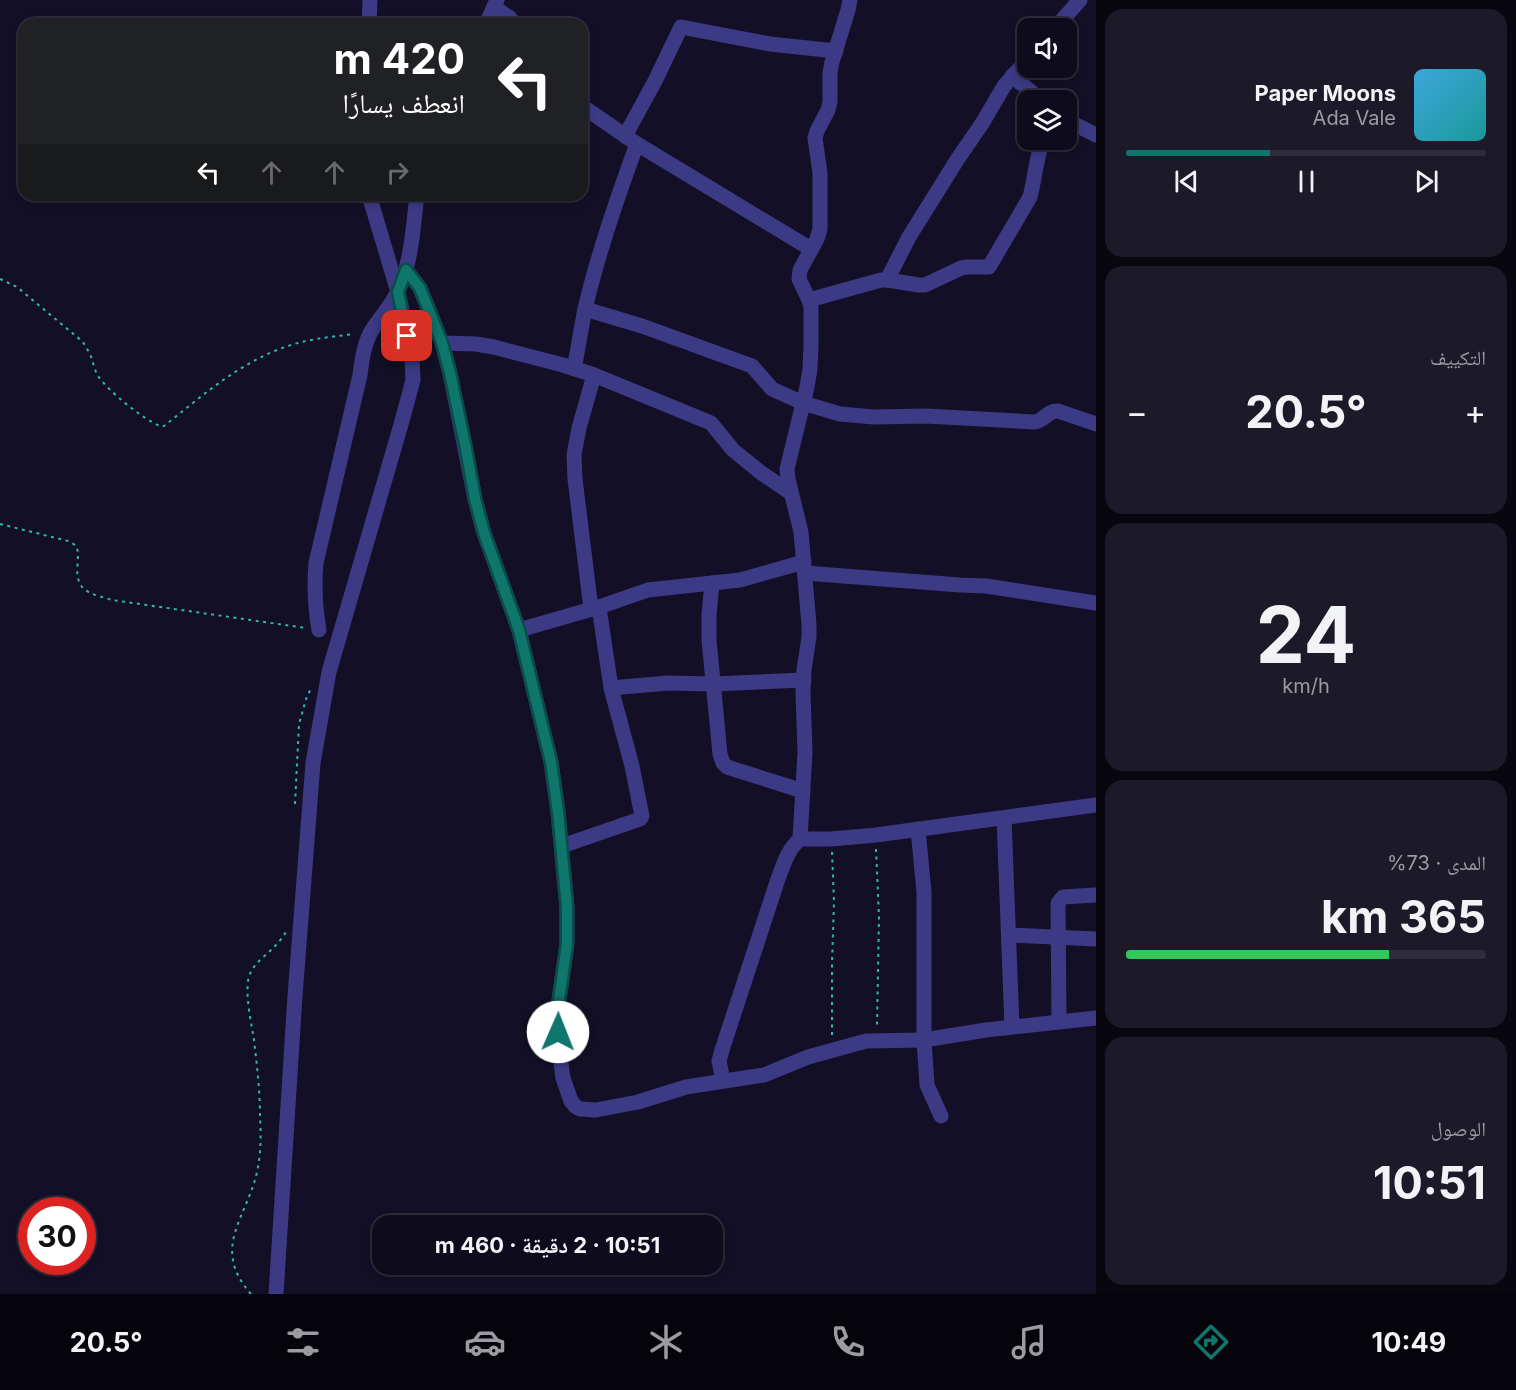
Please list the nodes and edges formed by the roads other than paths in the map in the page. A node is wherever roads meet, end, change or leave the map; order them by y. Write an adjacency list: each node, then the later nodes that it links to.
1 (370, 0): 5 (street)
2 (850, 0): 9 (street)
3 (1080, 0): 8 (street)
4 (495, 3): 6 (street); 7 (street)
5 (369, 18)
6 (489, 18)
7 (510, 18)
8 (1064, 18)
9 (836, 51): 16 (street); 20 (street)
10 (1017, 71): 11 (street)
11 (1012, 76): 12 (street); 22 (street)
12 (1029, 90)
13 (588, 110): 16 (street)
14 (1077, 126): 15 (street)
15 (1096, 135)
16 (631, 140): 20 (street); 25 (street)
17 (1040, 150): 22 (street)
18 (371, 201): 23 (street)
19 (416, 201): 21 (street)
20 (811, 249): 24 (street)
21 (406, 270): 23 (street); 26 (street)
22 (887, 280): 24 (street)
23 (398, 292): 36 (street); 57 (street)
24 (809, 300): 29 (street)
25 (585, 309): 27 (street); 29 (street)
26 (442, 343): 27 (street); 37 (street)
27 (574, 369): 28 (street)
28 (594, 375): 31 (street); 35 (street)
29 (803, 403): 30 (street); 31 (street)
30 (1096, 424)
31 (791, 493): 32 (street)
32 (804, 567): 33 (street); 34 (street); 38 (street)
33 (712, 583): 35 (street); 39 (street)
34 (1096, 603)
35 (595, 608): 37 (street); 40 (street)
36 (319, 630)
37 (519, 630): 46 (street)
38 (804, 680): 39 (street); 41 (street)
39 (714, 684): 40 (street); 41 (street)
40 (611, 688): 46 (street)
41 (803, 790): 45 (street)
42 (1096, 805): 43 (street)
43 (1004, 818): 44 (street); 48 (street)
44 (918, 829): 45 (street); 54 (street)
45 (800, 839): 55 (street)
46 (562, 846): 55 (street)
47 (1095, 896): 49 (street)
48 (1009, 935): 49 (street); 53 (street)
49 (1057, 938): 50 (street); 52 (street)
50 (1096, 939)
51 (1096, 1018): 52 (street)
52 (1059, 1022): 53 (street)
53 (1012, 1027): 54 (street)
54 (924, 1040): 55 (street); 56 (street)
55 (723, 1081)
56 (941, 1116)
57 (276, 1294)

